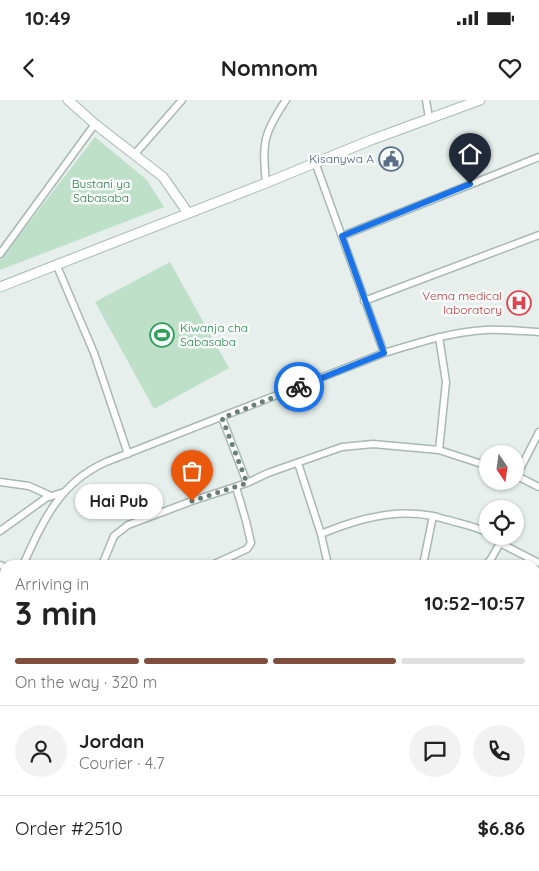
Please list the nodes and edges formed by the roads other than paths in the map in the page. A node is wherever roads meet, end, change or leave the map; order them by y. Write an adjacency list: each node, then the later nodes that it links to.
1 (182, 100): 8 (street)
2 (286, 100): 11 (street)
3 (426, 100): 6 (street)
4 (480, 100): 6 (street)
5 (74, 102): 7 (street)
6 (429, 118): 10 (street)
7 (95, 124): 8 (street); 15 (street)
8 (134, 155): 12 (street)
9 (539, 157): 14 (street)
10 (315, 162): 11 (street); 14 (street)
11 (266, 183): 12 (street)
12 (188, 213): 16 (street)
13 (539, 235): 18 (street)
14 (342, 236): 18 (street)
15 (2, 249)
16 (57, 266): 17 (street); 25 (street)
17 (0, 287)
18 (364, 301): 21 (street)
19 (539, 332): 20 (street)
20 (439, 337): 21 (street); 24 (street)
21 (384, 353): 22 (street)
22 (222, 418): 25 (street); 31 (street)
23 (539, 432): 26 (street)
24 (439, 450): 27 (street); 28 (street)
25 (128, 454): 34 (street)
26 (524, 460)
27 (298, 463): 31 (street); 39 (street)
28 (479, 463)
29 (524, 479): 33 (street)
30 (0, 482): 35 (street)
31 (247, 483): 32 (street)
32 (236, 487): 43 (street); 44 (street)
33 (539, 487)
34 (64, 492): 35 (street); 42 (street)
35 (51, 496): 38 (street)
36 (433, 516): 37 (street); 39 (street); 46 (street)
37 (479, 529)
38 (0, 531)
39 (321, 534): 45 (street)
40 (499, 545): 47 (street)
41 (504, 545): 48 (street)
42 (25, 560)
43 (104, 560)
44 (223, 560)
45 (327, 560)
46 (424, 560)
47 (489, 560)
48 (533, 560)

